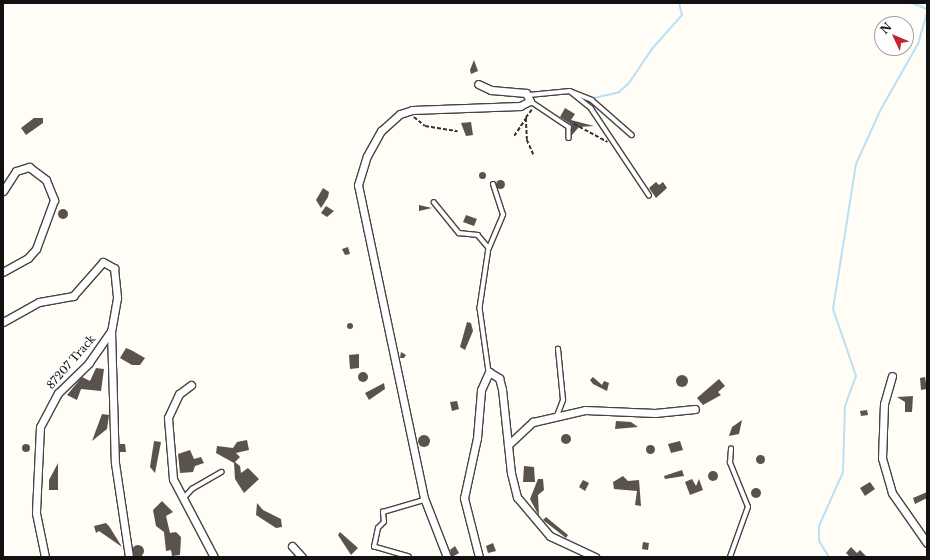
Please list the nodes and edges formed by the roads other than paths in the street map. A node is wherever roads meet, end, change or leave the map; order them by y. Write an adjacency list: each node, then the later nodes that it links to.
1 (478, 84): 3 (street)
2 (570, 91): 3 (lane); 4 (lane); 8 (lane)
3 (532, 101): 5 (lane); 24 (street)
4 (632, 135)
5 (569, 138)
6 (493, 185): 10 (lane)
7 (3, 191): 11 (street)
8 (649, 195)
9 (434, 202): 10 (lane)
10 (489, 248): 15 (lane)
11 (3, 272)
12 (3, 322): 13 (street, 87207 Track)
13 (112, 330): 27 (street, 87207 Track); 28 (street)
14 (558, 349): 19 (lane)
15 (489, 372): 20 (street); 33 (street)
16 (892, 376): 25 (street)
17 (190, 385): 23 (street)
18 (695, 409): 19 (street)
19 (556, 418): 20 (street)
20 (508, 445): 34 (street)
21 (731, 449): 35 (lane)
22 (222, 472): 23 (lane)
23 (183, 499): 29 (street)
24 (424, 500): 31 (lane); 32 (street)
25 (927, 543)
26 (292, 546): 30 (street)
27 (45, 557)
28 (128, 557)
29 (214, 557)
30 (302, 557)
31 (409, 557)
32 (447, 557)
33 (479, 557)
34 (595, 557)
35 (730, 557)

